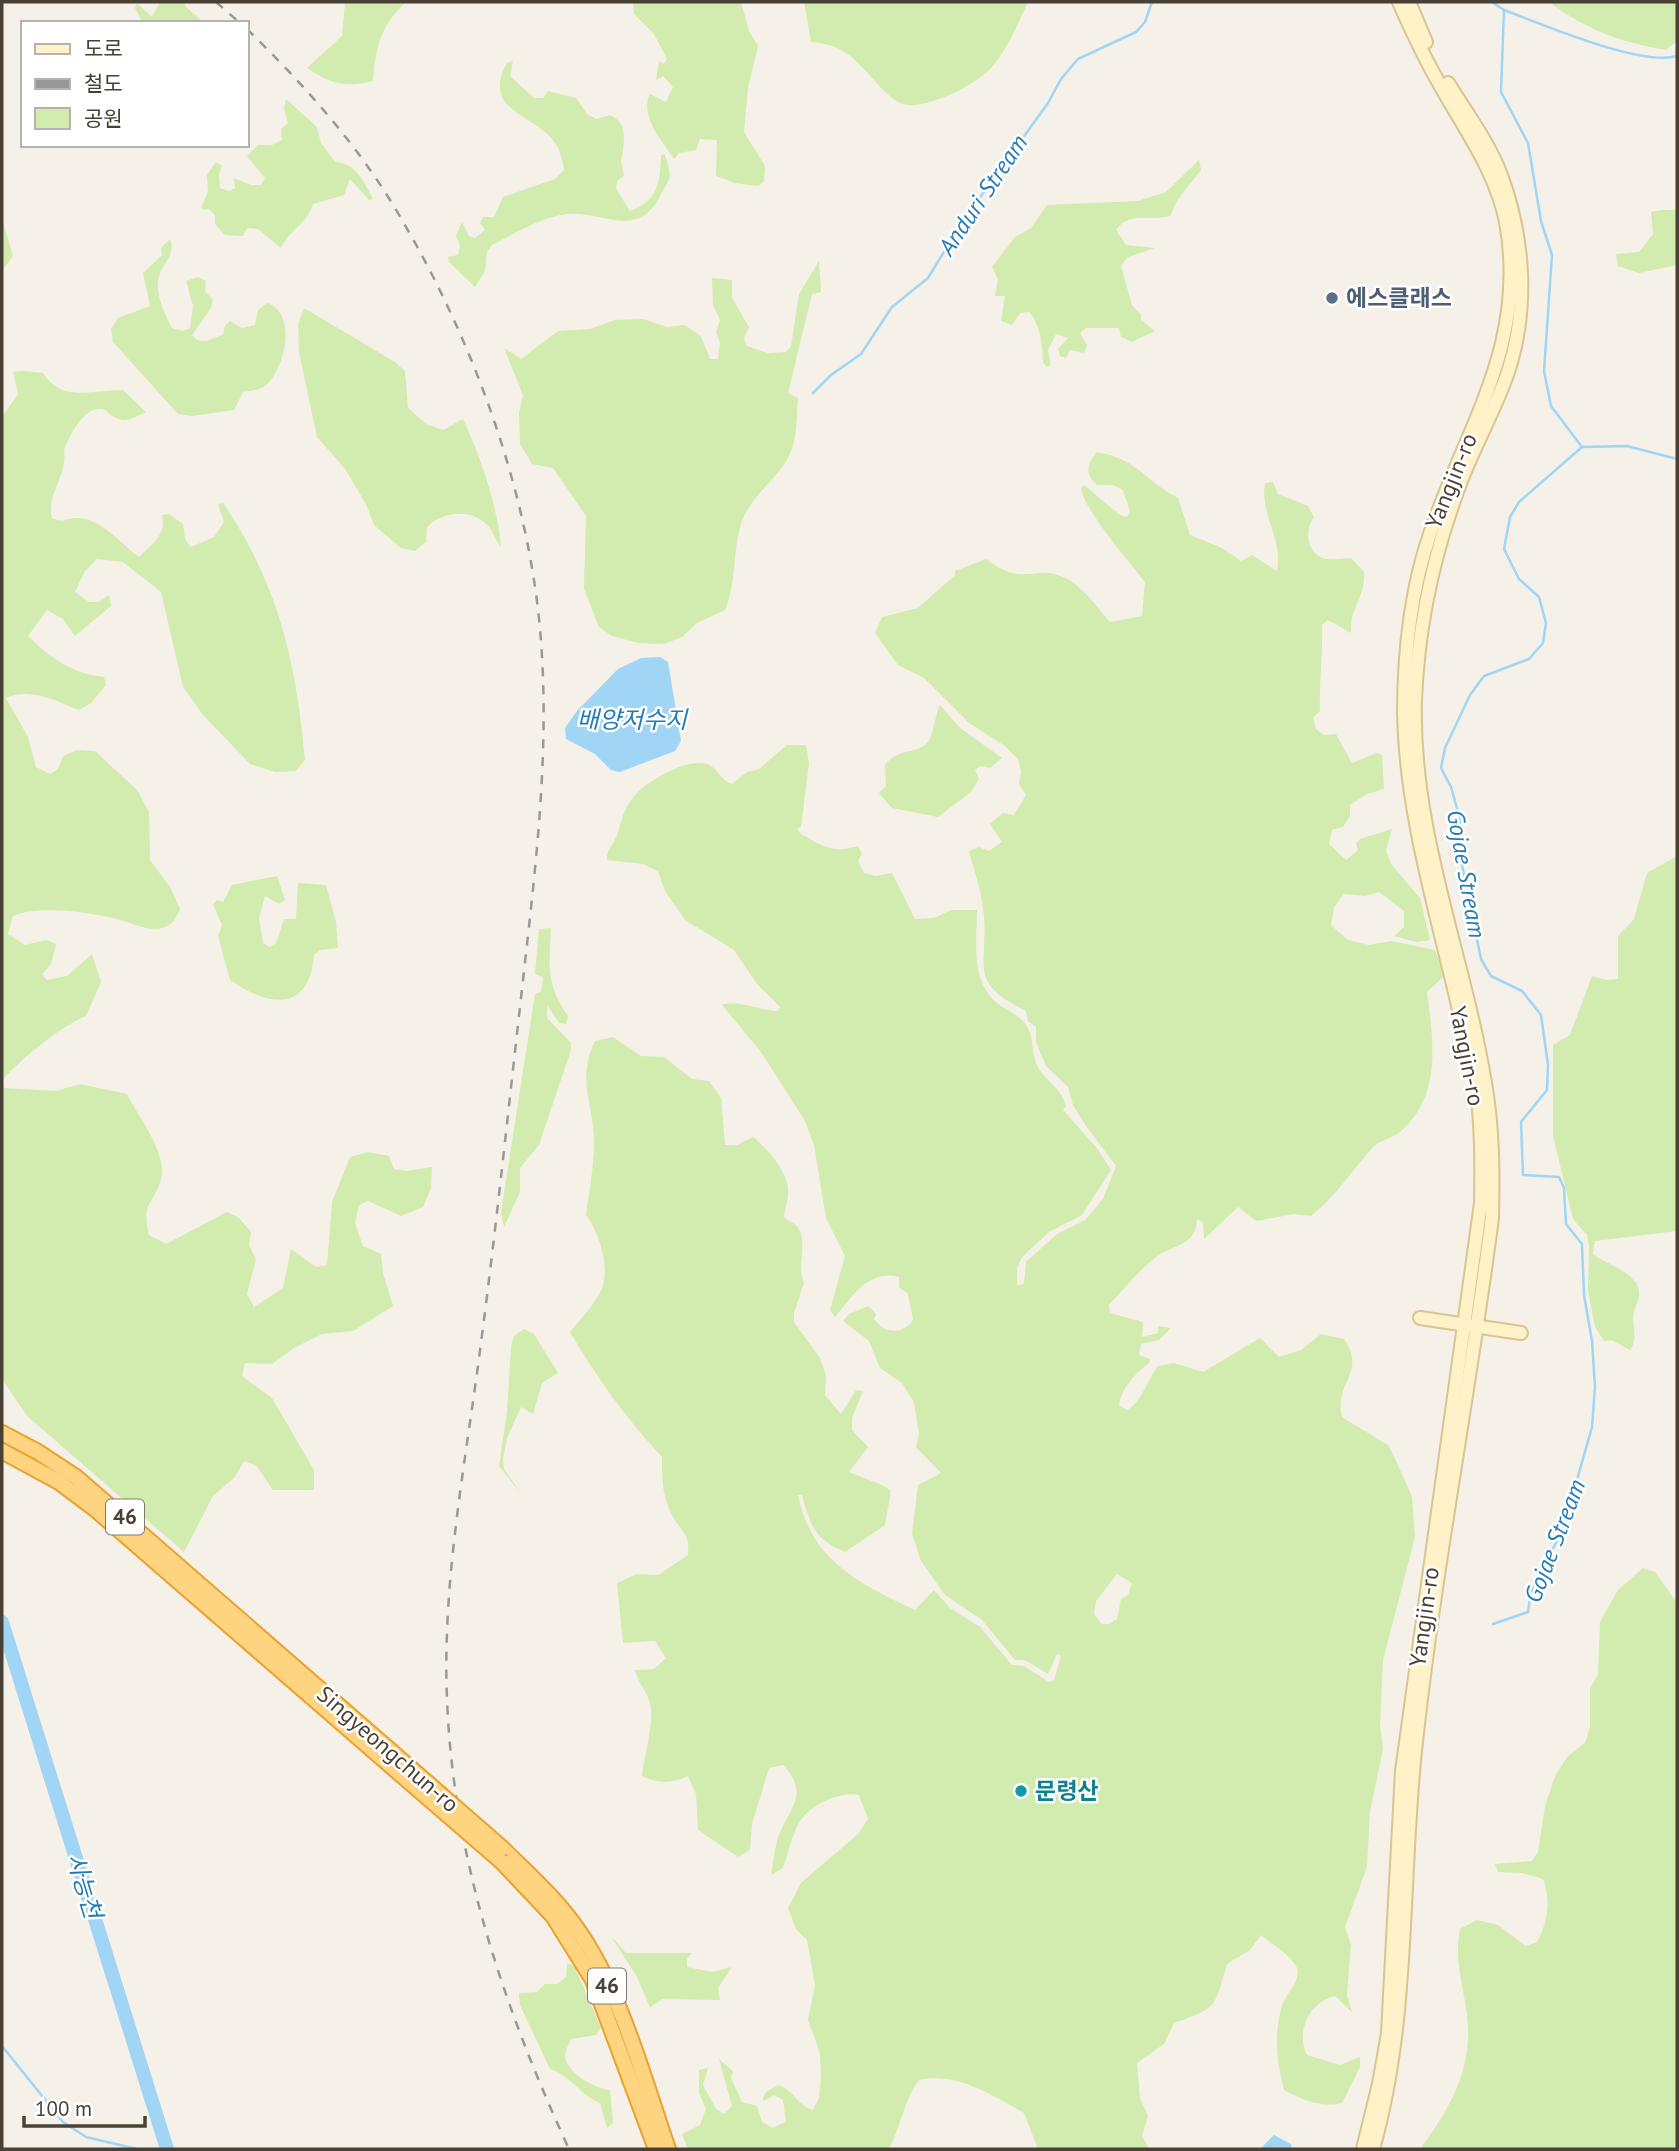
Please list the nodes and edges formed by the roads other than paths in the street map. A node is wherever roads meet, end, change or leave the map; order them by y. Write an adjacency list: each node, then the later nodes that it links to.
1 (1399, 2): 4 (main road, Yangjin-ro)
2 (1409, 2): 5 (main road, Yangjin-ro)
3 (1420, 1318): 4 (main road)
4 (1464, 1325): 5 (main road); 13 (main road, Yangjin-ro)
5 (1478, 1326): 6 (main road); 14 (main road, Yangjin-ro)
6 (1521, 1333)
7 (2, 1433): 9 (highway, Singyeongchun-ro / 46)
8 (2, 1452): 9 (highway, Singyeongchun-ro / 46)
9 (231, 1621): 10 (highway, Singyeongchun-ro / 46, bridge)
10 (502, 1855): 11 (highway, Singyeongchun-ro / 46); 12 (highway, Singyeongchun-ro / 46)
11 (656, 2149)
12 (668, 2149)
13 (1363, 2149)
14 (1373, 2149)

